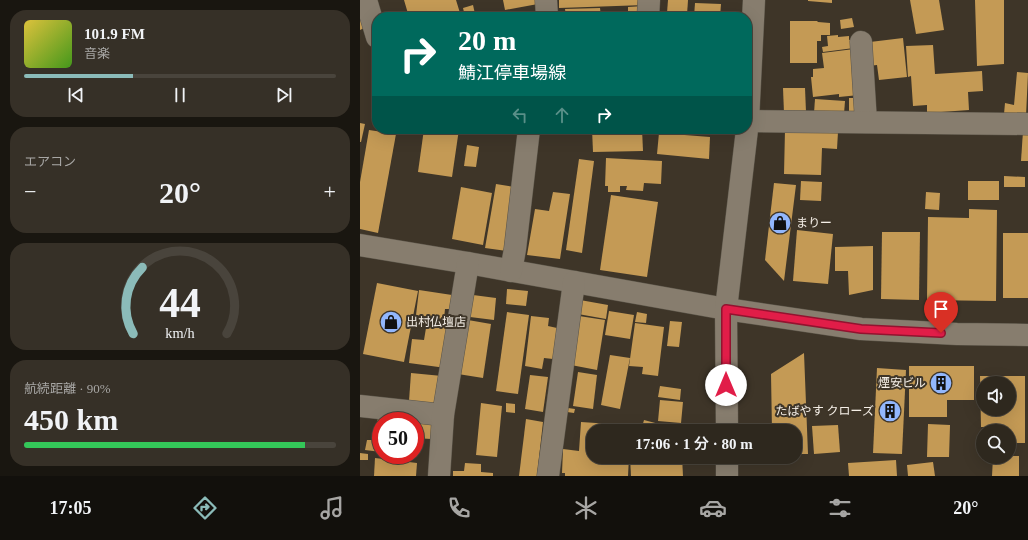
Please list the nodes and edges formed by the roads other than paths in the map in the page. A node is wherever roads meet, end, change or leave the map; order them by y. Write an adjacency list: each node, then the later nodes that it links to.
1 (366, 0): 7 (street)
2 (546, 0): 5 (street)
3 (649, 0): 6 (street)
4 (754, 0): 8 (street)
5 (546, 12)
6 (648, 12)
7 (372, 20)
8 (752, 40)
9 (860, 42): 11 (street)
10 (752, 121): 11 (street)
11 (866, 122): 12 (street)
12 (1028, 124)
13 (528, 134): 17 (street)
14 (746, 134): 19 (street)
15 (360, 245): 16 (street)
16 (468, 263): 17 (street); 22 (street)
17 (511, 271): 18 (street)
18 (574, 282): 19 (street); 26 (street)
19 (726, 309): 20 (street); 23 (street)
20 (1028, 335)
21 (360, 406): 22 (street)
22 (443, 416): 25 (street)
23 (726, 424)
24 (727, 464): 27 (street)
25 (439, 476)
26 (548, 476)
27 (727, 476)

